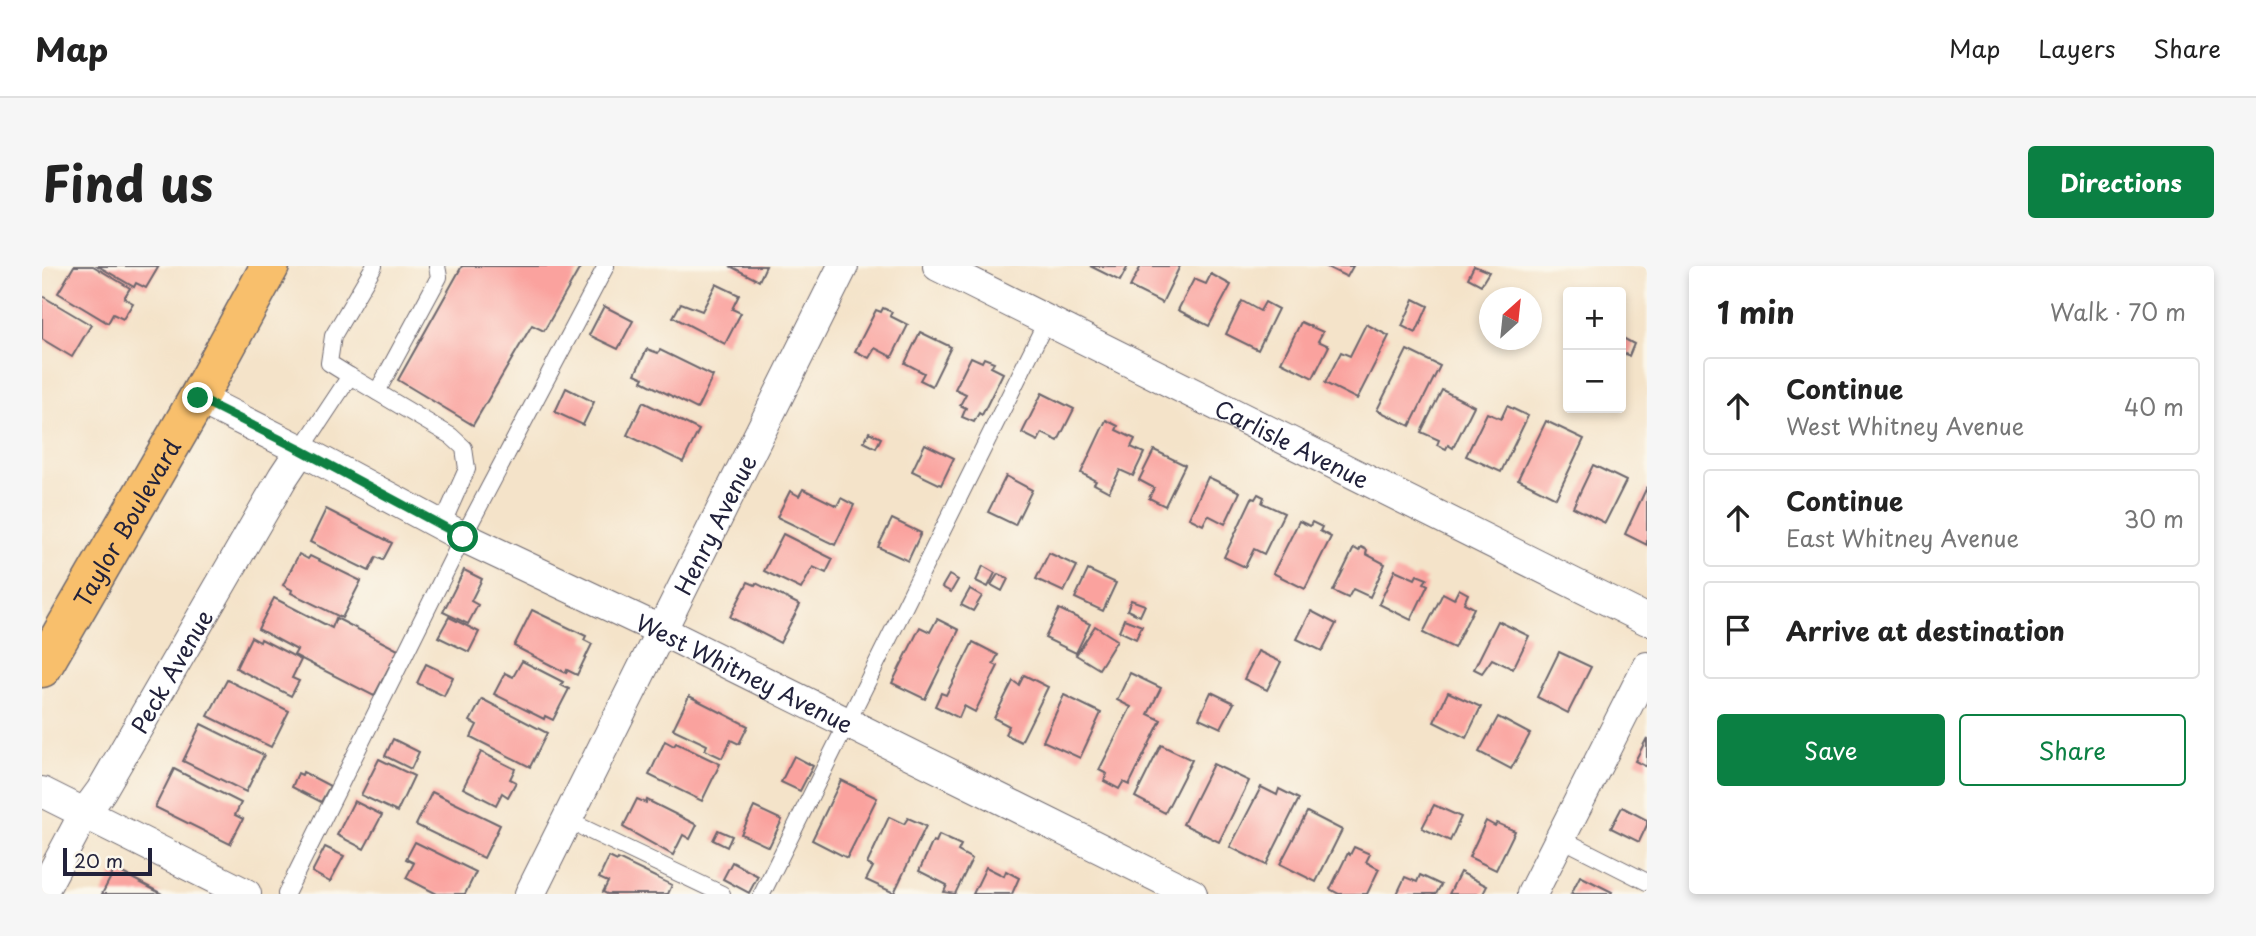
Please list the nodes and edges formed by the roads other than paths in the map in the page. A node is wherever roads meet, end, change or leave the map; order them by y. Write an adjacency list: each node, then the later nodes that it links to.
1 (270, 266): 10 (main road, Taylor Boulevard)
2 (374, 266): 8 (lane)
3 (437, 266): 9 (lane)
4 (606, 266): 12 (lane)
5 (843, 266): 14 (street, Henry Avenue)
6 (938, 266): 7 (street, Carlisle Avenue)
7 (1047, 320): 13 (street, Carlisle Avenue); 17 (lane)
8 (350, 376): 9 (lane); 11 (lane)
9 (377, 392): 12 (lane)
10 (198, 398): 11 (street, West Whitney Avenue); 16 (main road, Taylor Boulevard)
11 (301, 450): 12 (street, West Whitney Avenue); 19 (street, Peck Avenue)
12 (453, 531): 14 (street, West Whitney Avenue); 25 (lane)
13 (1647, 620)
14 (660, 630): 17 (street, West Whitney Avenue); 20 (street, Henry Avenue)
15 (1647, 667): 21 (street)
16 (42, 668)
17 (845, 722): 28 (lane); 29 (street, West Whitney Avenue)
18 (42, 792): 19 (street)
19 (84, 814): 23 (street, Peck Avenue); 24 (street)
20 (567, 820): 26 (street, Henry Avenue); 27 (lane)
21 (1560, 838): 22 (lane); 30 (street)
22 (1647, 882)
23 (42, 893)
24 (246, 894)
25 (286, 894)
26 (530, 894)
27 (722, 894)
28 (762, 894)
29 (1192, 894)
30 (1532, 894)

